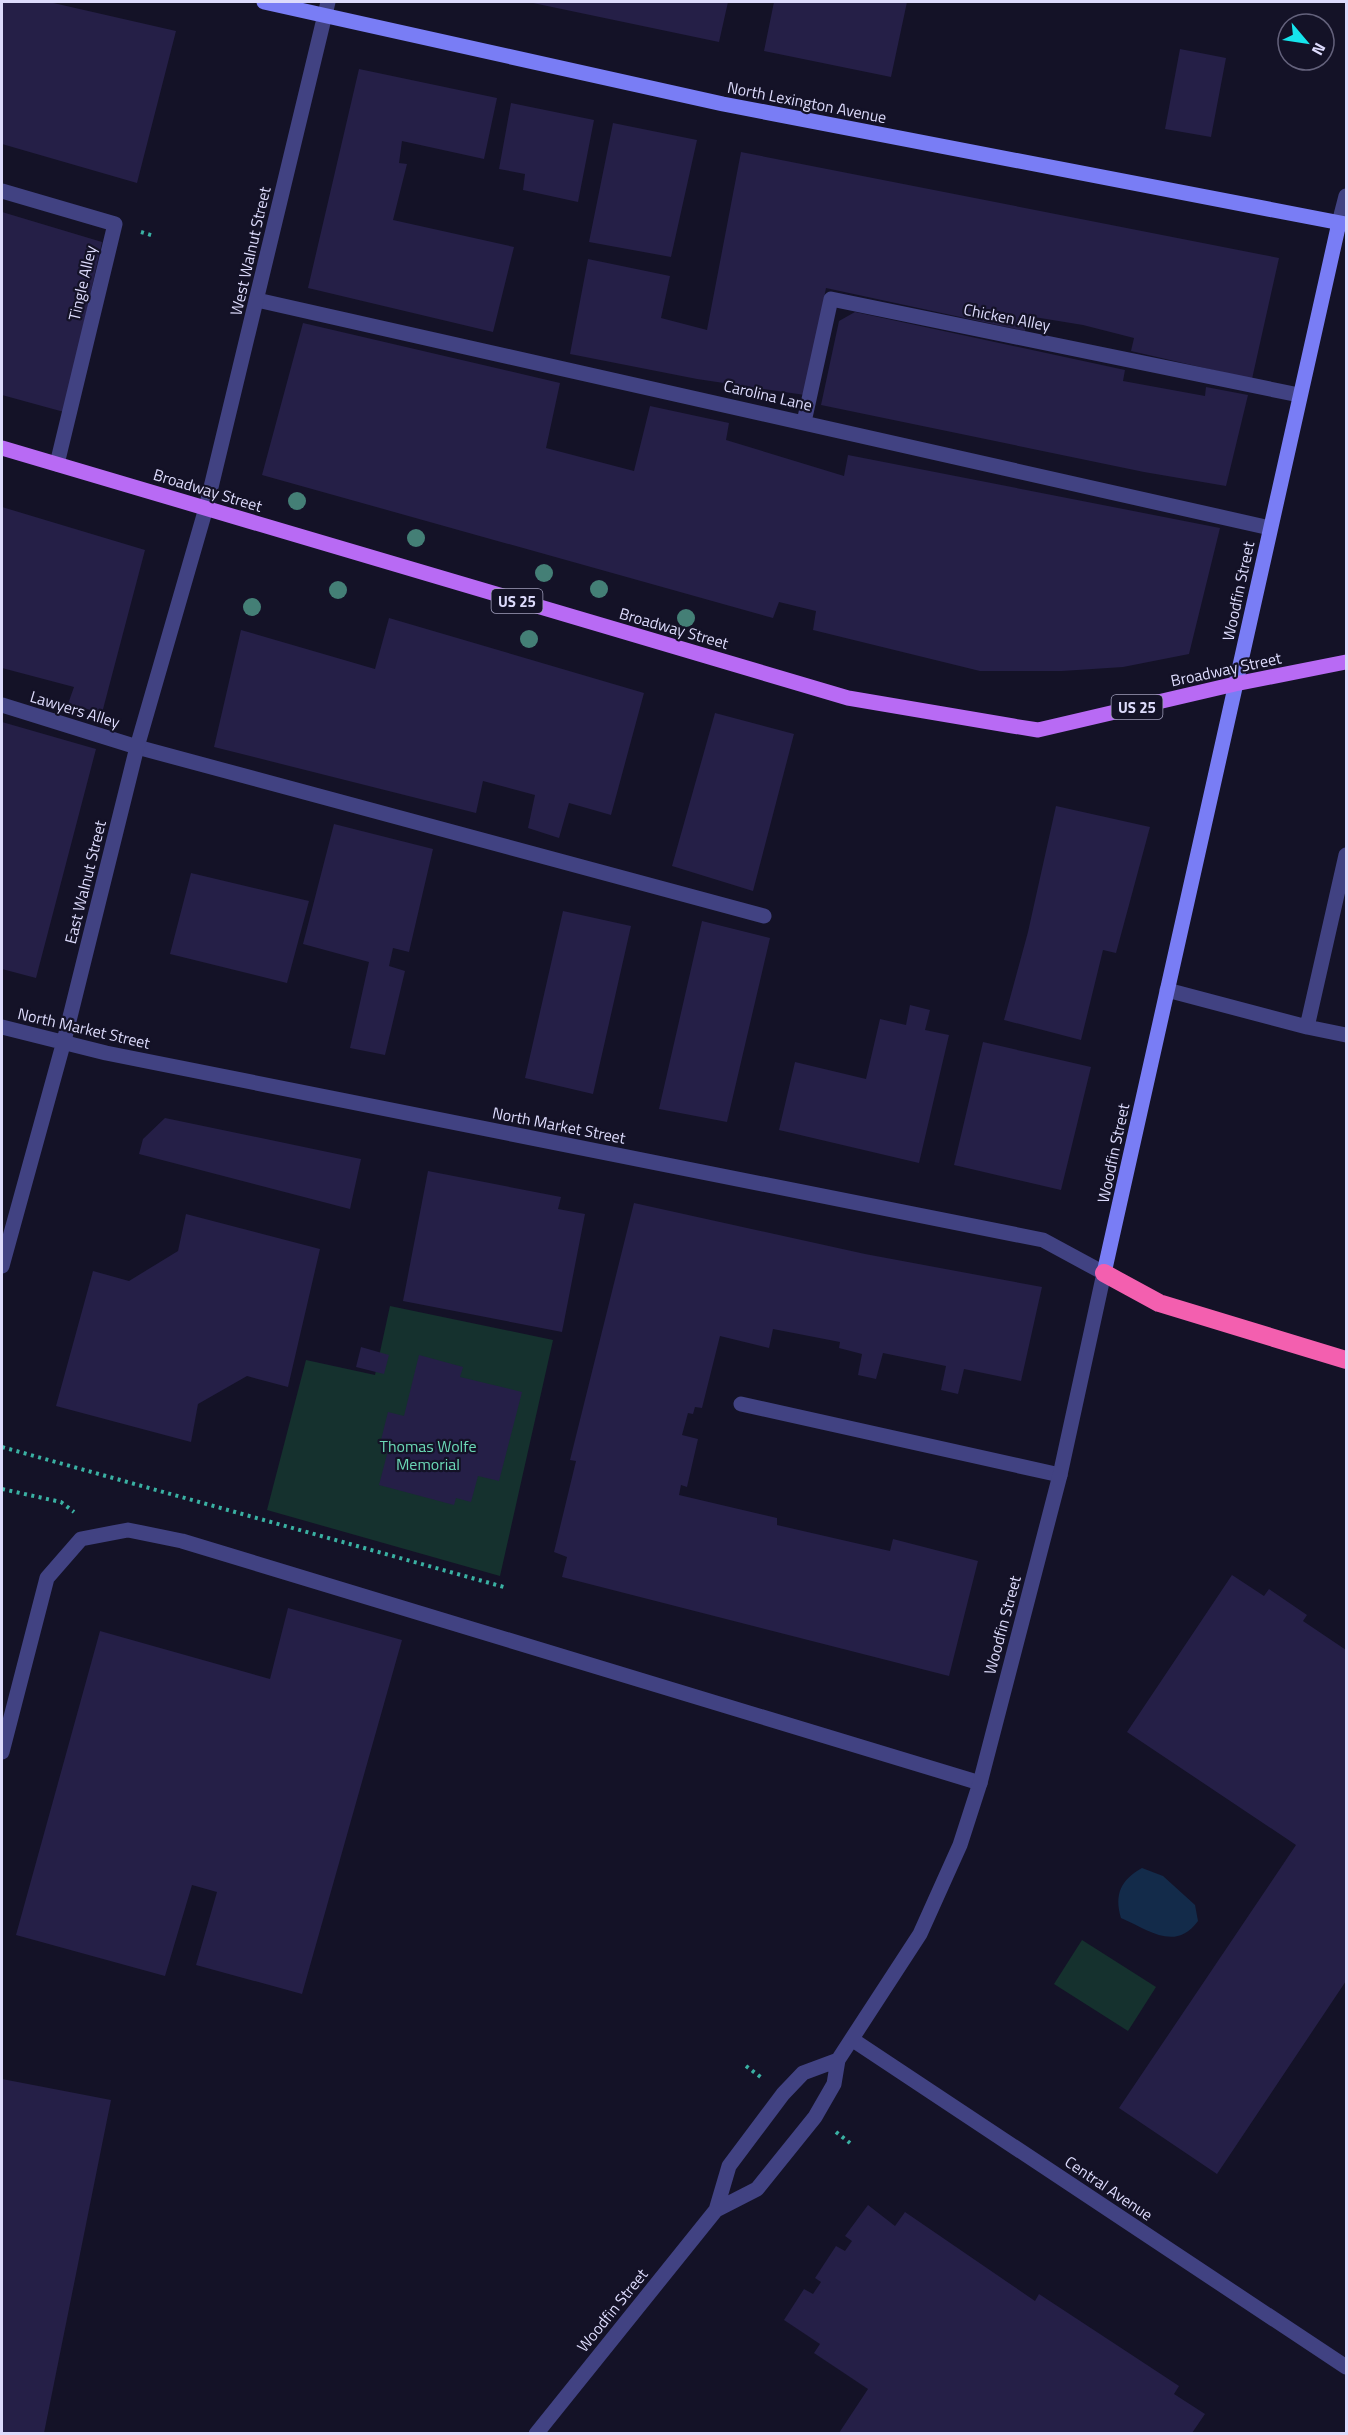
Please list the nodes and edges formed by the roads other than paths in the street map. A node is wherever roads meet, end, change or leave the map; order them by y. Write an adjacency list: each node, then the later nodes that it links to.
1 (264, 2): 2 (main road, North Lexington Avenue)
2 (326, 8): 5 (main road, North Lexington Avenue); 6 (street, West Walnut Street)
3 (2, 191): 10 (street, Tingle Alley)
4 (1347, 196): 5 (street)
5 (1343, 224): 7 (main road, Woodfin Street)
6 (257, 300): 8 (street, Carolina Lane); 11 (street, West Walnut Street)
7 (1299, 395): 8 (street, Chicken Alley); 12 (main road, Woodfin Street)
8 (804, 422): 12 (street, Carolina Lane)
9 (2, 447): 10 (main road, Broadway Street / US 25)
10 (57, 464): 11 (main road, Broadway Street / US 25)
11 (206, 508): 14 (main road, Broadway Street / US 25); 16 (street, East Walnut Street)
12 (1270, 528): 14 (main road, Woodfin Street)
13 (1347, 662): 14 (main road, Broadway Street / US 25)
14 (1236, 684): 19 (main road, Woodfin Street)
15 (2, 705): 16 (street, Lawyers Alley)
16 (137, 747): 18 (street, Lawyers Alley); 23 (street, East Walnut Street)
17 (1347, 855): 21 (street)
18 (765, 916)
19 (1167, 990): 21 (street); 25 (main road, Woodfin Street)
20 (2, 1027): 23 (street, North Market Street)
21 (1307, 1027): 22 (street)
22 (1347, 1035)
23 (64, 1041): 24 (street, East Walnut Street); 25 (street, North Market Street)
24 (3, 1257)
25 (1104, 1273): 26 (highway); 28 (street, Woodfin Street)
26 (1347, 1360)
27 (741, 1404): 28 (street)
28 (1060, 1475): 30 (street, Woodfin Street)
29 (2, 1752): 30 (street)
30 (980, 1783): 31 (street, Woodfin Street)
31 (853, 2040): 32 (street, Woodfin Street); 34 (street, Central Avenue)
32 (838, 2060): 33 (street, Woodfin Street); 33 (street, Woodfin Street)
33 (716, 2210): 35 (street, Woodfin Street)
34 (1347, 2367)
35 (536, 2433)

